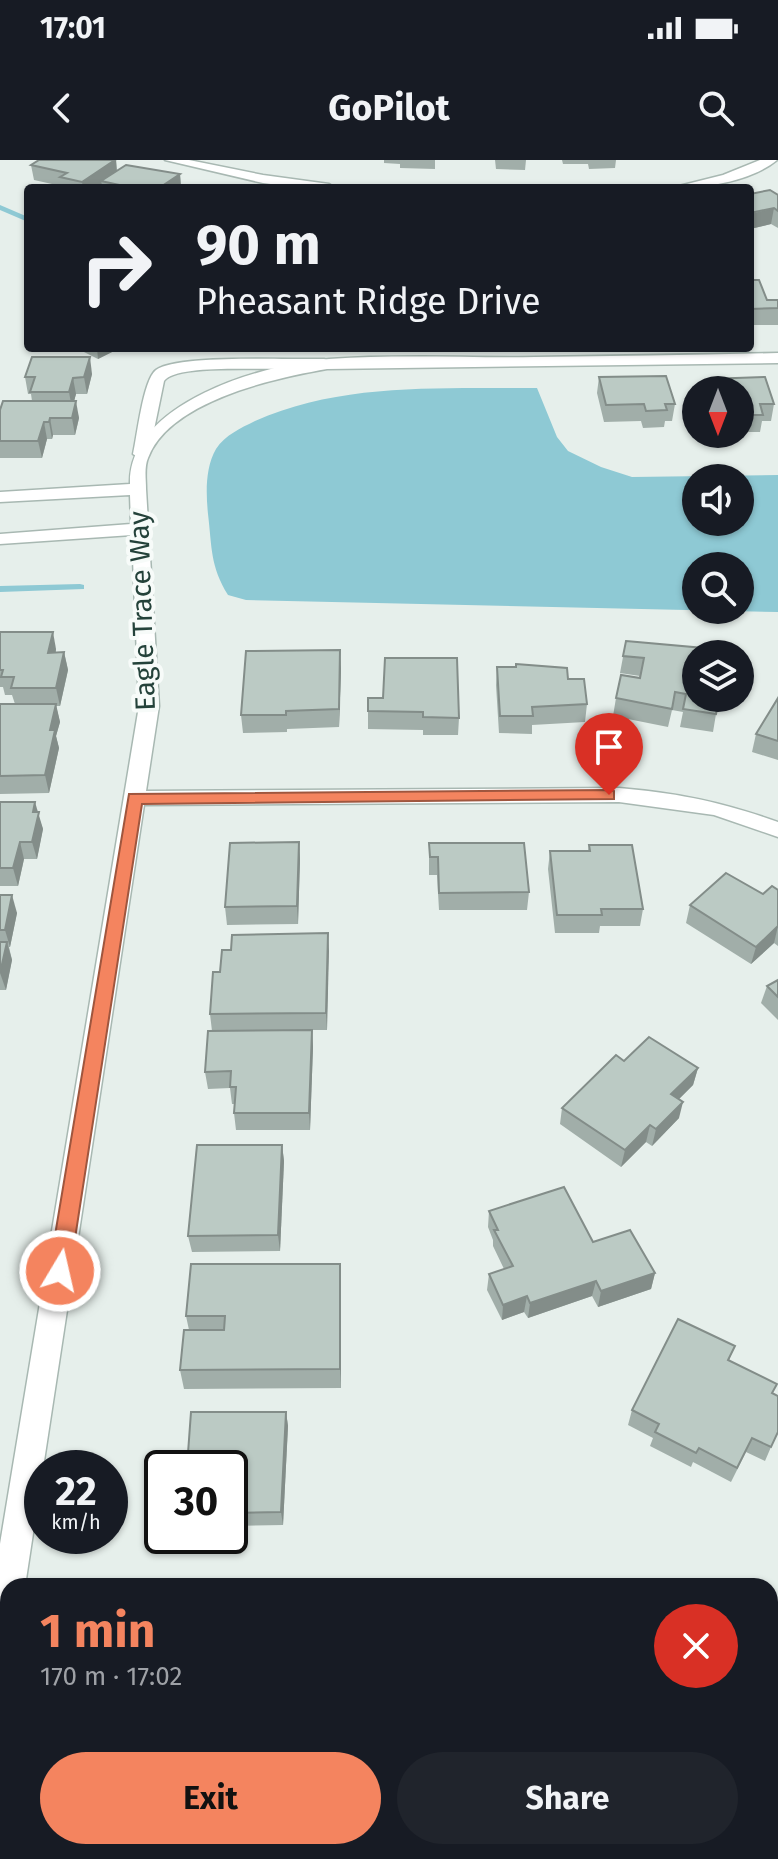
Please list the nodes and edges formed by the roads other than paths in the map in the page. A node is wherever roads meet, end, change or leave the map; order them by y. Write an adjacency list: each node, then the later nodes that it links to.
1 (171, 160): 3 (street)
2 (771, 160): 5 (street)
3 (195, 162): 4 (street)
4 (300, 184)
5 (697, 184)
6 (778, 358): 7 (street)
7 (327, 364): 8 (street); 8 (street, Eagle Trace Way)
8 (141, 454): 9 (street, Eagle Trace Way)
9 (138, 489): 10 (street); 11 (street, Eagle Trace Way)
10 (0, 497)
11 (140, 529): 12 (street); 13 (street, Eagle Trace Way)
12 (0, 539)
13 (135, 798): 14 (street); 15 (street, Eagle Trace Way)
14 (778, 830)
15 (10, 1578)

